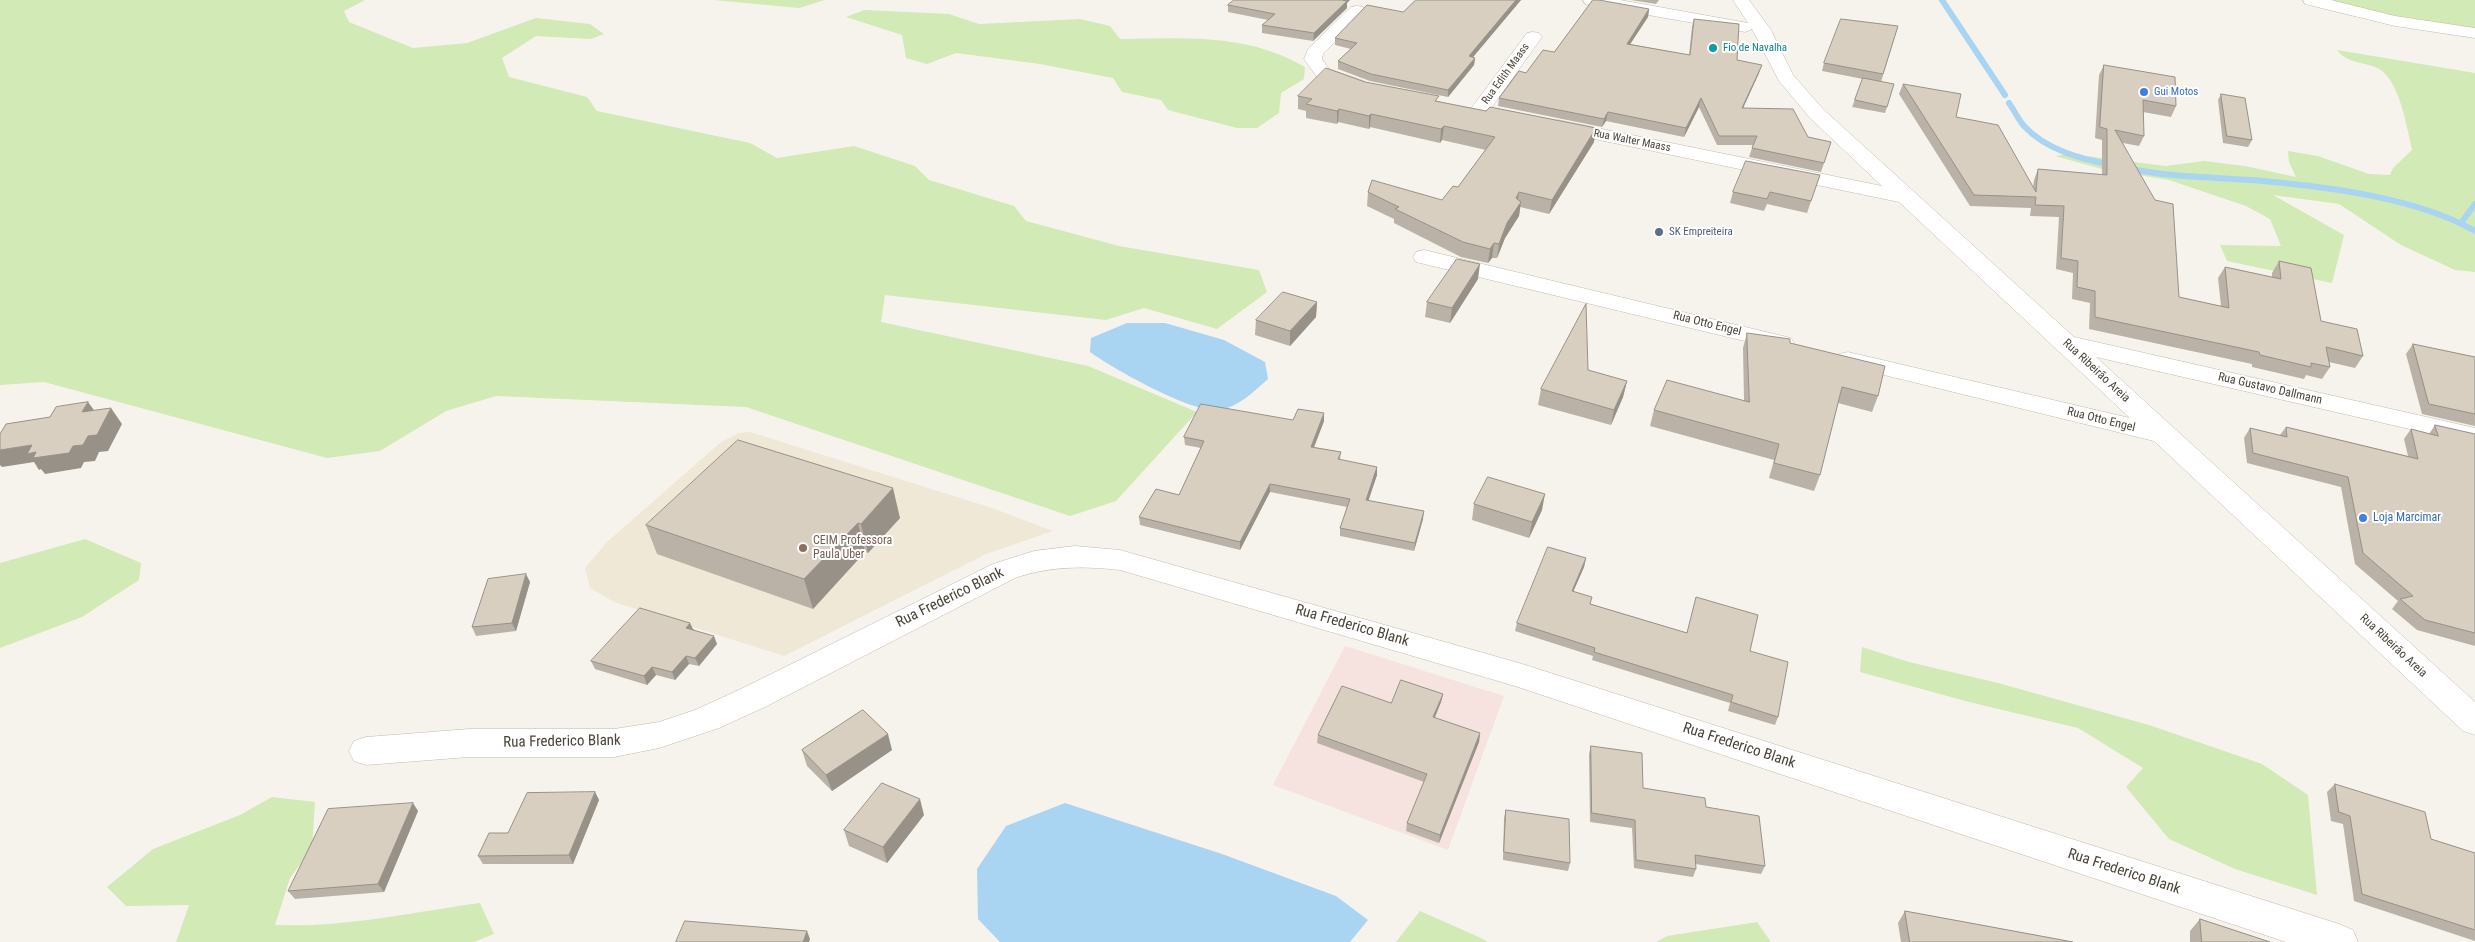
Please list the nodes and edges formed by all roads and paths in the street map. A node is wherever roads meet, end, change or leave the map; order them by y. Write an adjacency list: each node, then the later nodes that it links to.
1 (1591, 0): 5 (street)
2 (1741, 0): 5 (street, Rua Ribeirão Areia)
3 (2311, 0): 6 (street)
4 (1357, 10): 8 (street)
5 (1762, 30): 11 (street, Rua Ribeirão Areia)
6 (2475, 33)
7 (1533, 37): 9 (street, Rua Edith Maass)
8 (1375, 89)
9 (1499, 114)
10 (1538, 122): 11 (street, Rua Walter Maass)
11 (1907, 196): 13 (street, Rua Ribeirão Areia)
12 (1424, 257): 14 (street, Rua Otto Engel)
13 (2066, 342): 14 (street, Rua Ribeirão Areia); 15 (street, Rua Gustavo Dallmann)
14 (2165, 435): 16 (street, Rua Ribeirão Areia)
15 (2475, 436)
16 (2475, 722)
17 (366, 751): 18 (street, Rua Frederico Blank)
18 (2339, 942)

